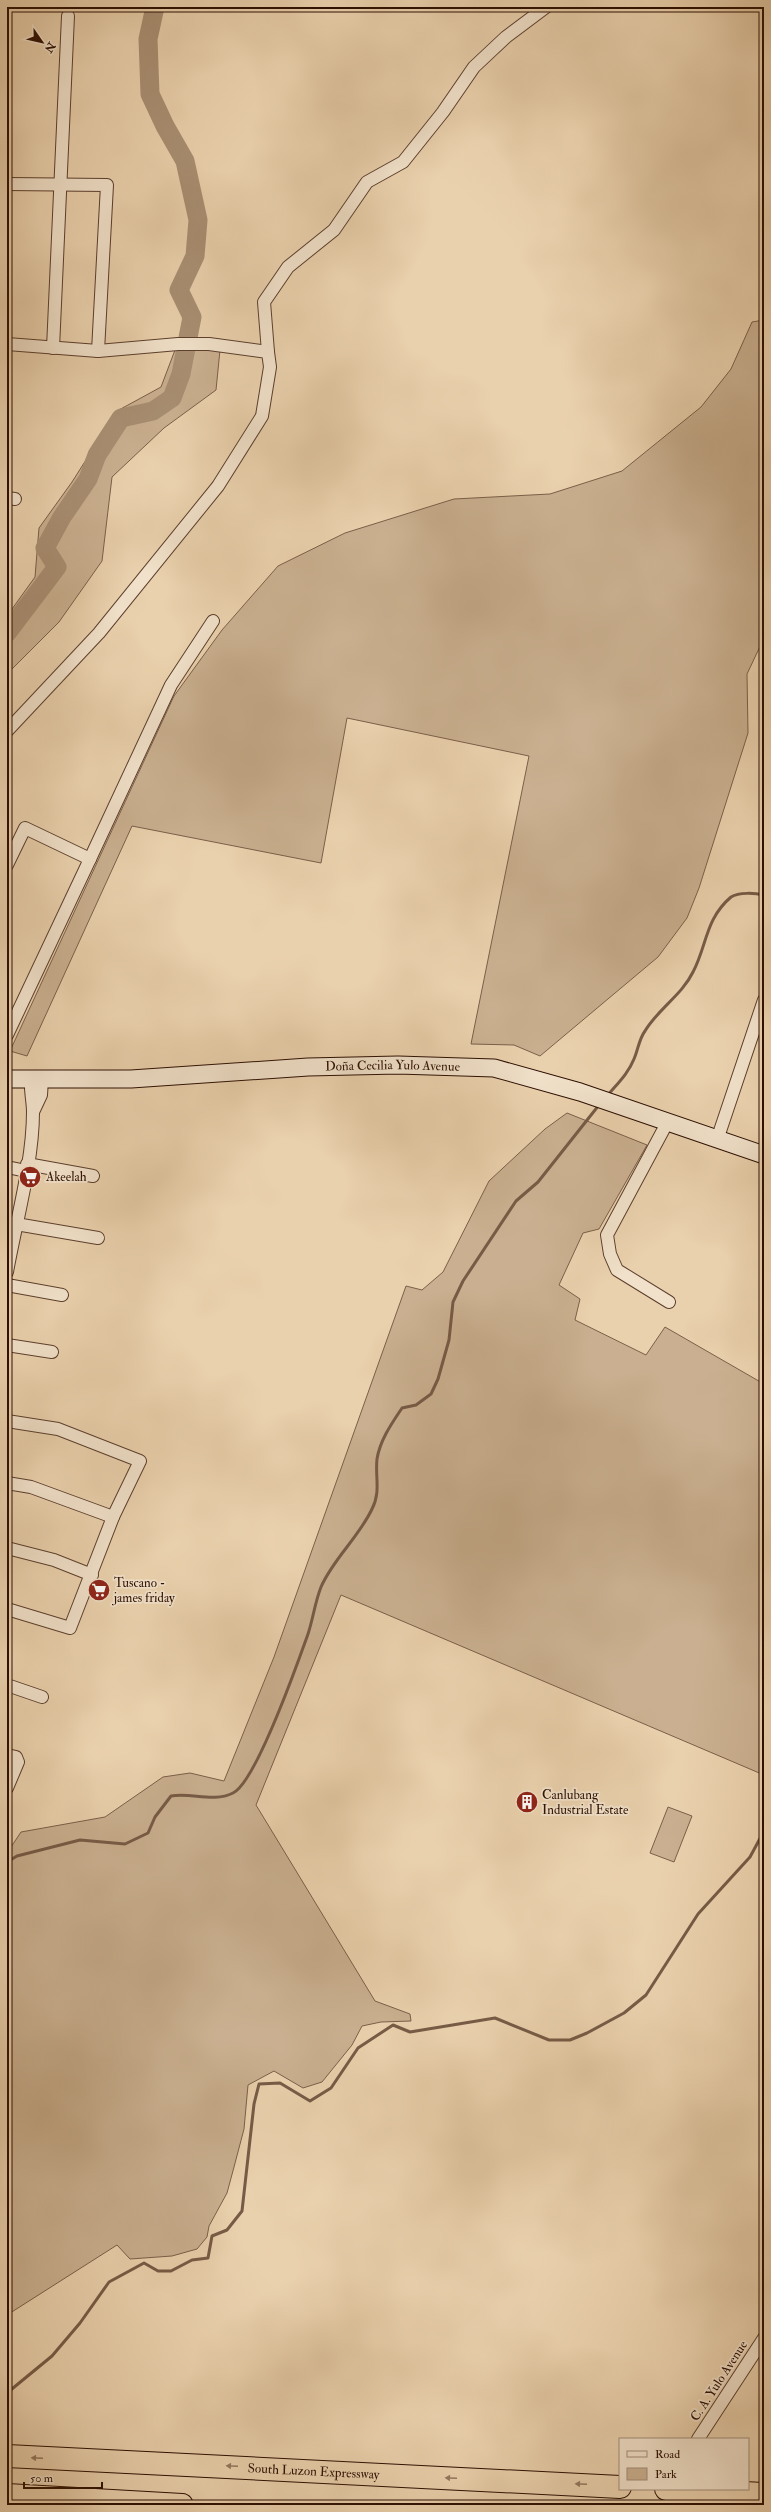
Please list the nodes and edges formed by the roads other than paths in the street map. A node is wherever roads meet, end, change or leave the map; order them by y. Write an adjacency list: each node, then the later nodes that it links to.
1 (546, 7): 8 (street)
2 (68, 16): 4 (street)
3 (7, 184): 4 (street)
4 (60, 185): 6 (street); 7 (street)
5 (7, 344): 6 (street)
6 (53, 348): 7 (street)
7 (98, 351): 8 (street)
8 (268, 352): 10 (street)
9 (213, 621): 11 (street)
10 (7, 731)
11 (90, 858): 12 (street); 14 (street)
12 (7, 865)
13 (764, 1000): 18 (street)
14 (7, 1035)
15 (7, 1079): 16 (main road, Doña Cecilia Yulo Avenue)
16 (37, 1079): 17 (main road, Doña Cecilia Yulo Avenue); 21 (street)
17 (667, 1123): 18 (main road, Doña Cecilia Yulo Avenue); 28 (street)
18 (717, 1140): 19 (main road, Doña Cecilia Yulo Avenue)
19 (764, 1156)
20 (7, 1167): 21 (street)
21 (26, 1167): 22 (street); 23 (street)
22 (92, 1176)
23 (12, 1228): 24 (street); 25 (street)
24 (98, 1238)
25 (7, 1272)
26 (7, 1286): 27 (street)
27 (62, 1295)
28 (669, 1302)
29 (7, 1344): 30 (street)
30 (52, 1352)
31 (7, 1421): 33 (street)
32 (7, 1483): 33 (street)
33 (113, 1517): 35 (street)
34 (7, 1548): 35 (street)
35 (92, 1575): 36 (street)
36 (7, 1609)
37 (7, 1685): 38 (street)
38 (42, 1697)
39 (7, 1755): 40 (street)
40 (7, 1788)
41 (764, 2338): 42 (street, C. A. Yulo Avenue)
42 (699, 2438)
43 (7, 2456): 44 (highway, South Luzon Expressway, one-way to 43)
44 (619, 2486)
45 (686, 2490): 46 (highway)
46 (764, 2494)
47 (7, 2495): 48 (highway)
48 (182, 2505)

